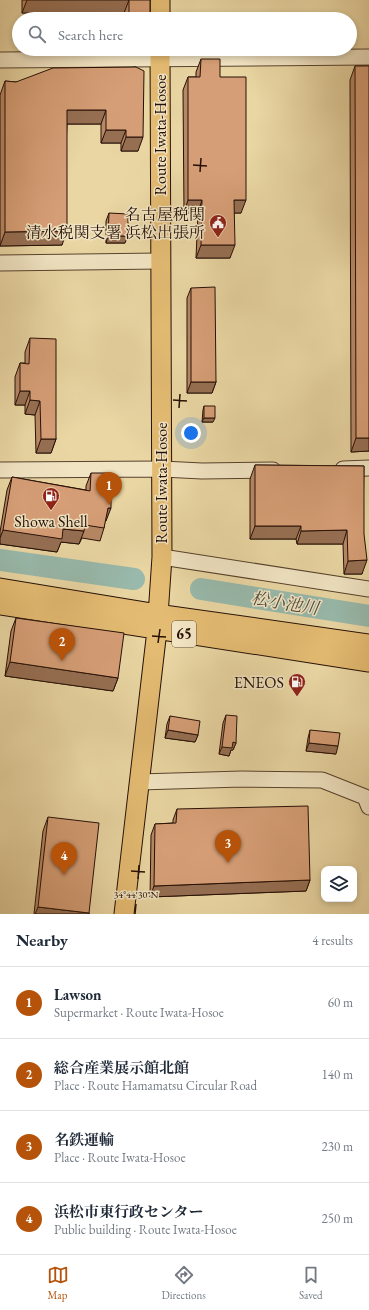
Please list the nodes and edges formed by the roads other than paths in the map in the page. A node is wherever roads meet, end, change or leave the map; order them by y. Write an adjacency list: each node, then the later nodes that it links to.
1 (160, 0): 2 (main road)
2 (160, 12)
3 (107, 56): 7 (street)
4 (160, 56): 8 (main road, Route Iwata-Hosoe)
5 (299, 56): 6 (street)
6 (369, 57)
7 (0, 60)
8 (160, 261): 9 (street); 11 (main road, Route Iwata-Hosoe)
9 (0, 263)
10 (369, 468): 12 (street)
11 (162, 469): 13 (street); 14 (street); 15 (main road, Route Iwata-Hosoe)
12 (330, 469)
13 (0, 470)
14 (291, 470)
15 (162, 558): 17 (street); 19 (main road, Route Iwata-Hosoe)
16 (0, 588): 19 (main road, 65)
17 (369, 589)
18 (0, 605): 19 (main road, 65)
19 (157, 622): 20 (main road, 65); 21 (main road, 65); 22 (main road, Route Iwata-Hosoe)
20 (369, 644)
21 (369, 662)
22 (139, 782): 23 (street); 24 (main road, Route Iwata-Hosoe)
23 (369, 807)
24 (124, 914)

